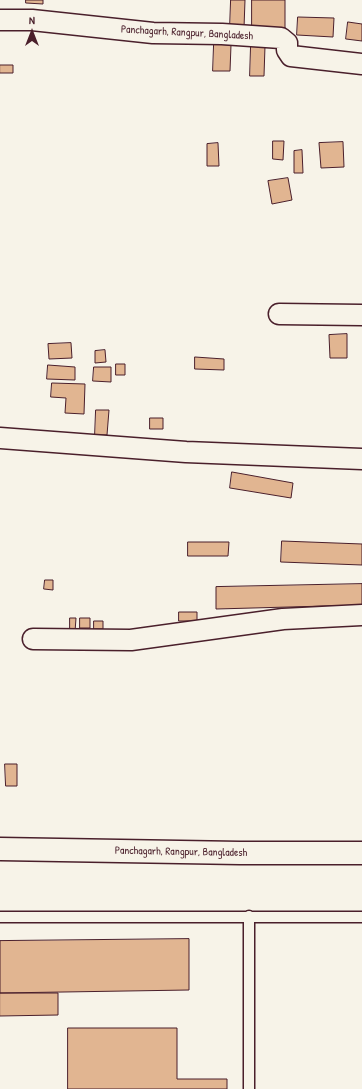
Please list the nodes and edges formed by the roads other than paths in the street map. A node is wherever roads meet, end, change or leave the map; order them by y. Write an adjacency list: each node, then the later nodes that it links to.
1 (0, 20): 2 (street, Panchagarh, Rangpur, Bangladesh)
2 (362, 64)
3 (279, 314): 4 (street)
4 (362, 315)
5 (0, 438): 6 (street)
6 (362, 458)
7 (362, 615): 8 (street)
8 (33, 639)
9 (0, 849): 10 (street, Panchagarh, Rangpur, Bangladesh)
10 (362, 852)
11 (248, 916): 12 (lane); 13 (lane); 14 (lane)
12 (0, 917)
13 (362, 917)
14 (249, 1089)

